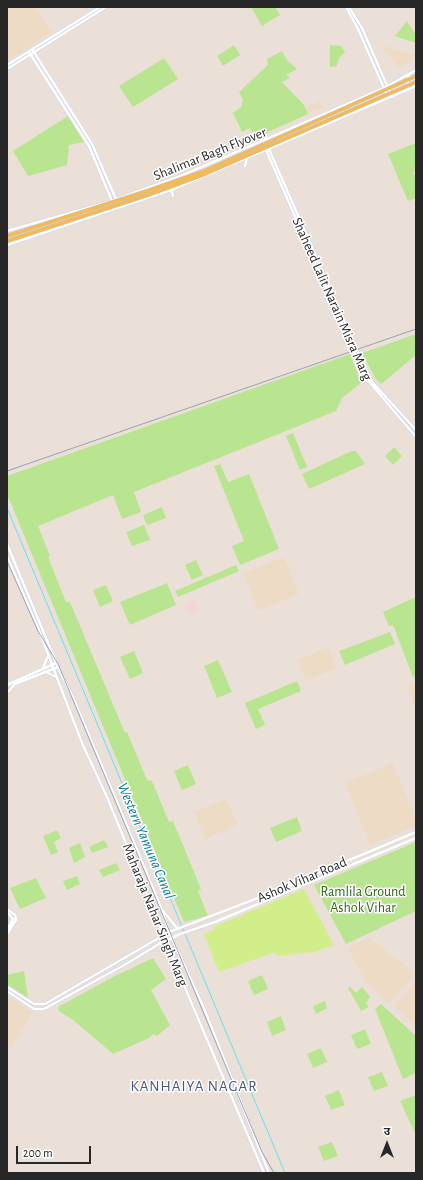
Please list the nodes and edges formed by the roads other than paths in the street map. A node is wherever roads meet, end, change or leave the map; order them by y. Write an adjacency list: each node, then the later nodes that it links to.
1 (100, 7): 5 (street)
2 (106, 7): 5 (street)
3 (346, 7): 15 (street)
4 (350, 7): 13 (street)
5 (33, 51): 6 (street); 31 (street)
6 (30, 53): 7 (street); 8 (street); 32 (street)
7 (7, 65)
8 (7, 69)
9 (416, 70): 10 (street)
10 (409, 75): 13 (street); 14 (street)
11 (416, 76): 43 (main road, Shalimar Bagh Flyover, bridge)
12 (416, 82): 44 (main road, Shalimar Bagh Flyover, bridge)
13 (387, 86): 15 (street); 16 (street)
14 (416, 86): 16 (street)
15 (384, 88): 17 (street); 20 (street)
16 (392, 97): 17 (street)
17 (388, 99): 18 (street)
18 (364, 109): 19 (street); 21 (street)
19 (366, 113)
20 (291, 129): 21 (street); 25 (street)
21 (295, 138): 22 (street)
22 (276, 146): 23 (street); 24 (street)
23 (268, 150): 24 (street, Shaheed Lalit Narain Misra Marg); 26 (street); 47 (street, Shaheed Lalit Narain Misra Marg)
24 (272, 154): 46 (street, Shaheed Lalit Narain Misra Marg)
25 (226, 157): 27 (street); 29 (street)
26 (247, 158): 27 (street); 28 (street)
27 (229, 166): 30 (street)
28 (245, 166)
29 (153, 186): 33 (street); 35 (street)
30 (171, 190): 33 (street); 34 (street)
31 (114, 194): 35 (street); 36 (street)
32 (110, 195): 37 (street); 38 (street)
33 (156, 195): 40 (street)
34 (173, 196)
35 (121, 198): 36 (street)
36 (116, 199): 37 (street)
37 (112, 201): 38 (street)
38 (105, 202): 39 (street)
39 (94, 206): 40 (street); 42 (street)
40 (96, 216): 41 (street); 45 (street)
41 (96, 220)
42 (7, 231)
43 (7, 236)
44 (7, 241)
45 (7, 245)
46 (416, 430)
47 (416, 437)
48 (7, 544): 51 (street, Maharaja Nahar Singh Marg)
49 (7, 556): 50 (street, Maharaja Nahar Singh Marg)
50 (48, 656): 52 (street, Maharaja Nahar Singh Marg); 54 (street)
51 (56, 663): 52 (street); 53 (street, Maharaja Nahar Singh Marg)
52 (52, 664): 54 (street); 55 (street, Maharaja Nahar Singh Marg)
53 (58, 667): 55 (street); 63 (street, Maharaja Nahar Singh Marg)
54 (43, 668): 58 (street)
55 (54, 669): 56 (street); 57 (street, Maharaja Nahar Singh Marg)
56 (46, 672): 57 (street); 59 (street)
57 (57, 677): 69 (street, Maharaja Nahar Singh Marg)
58 (7, 685)
59 (7, 693)
60 (416, 832): 65 (street, Ashok Vihar Road)
61 (416, 838): 70 (street, Ashok Vihar Road)
62 (7, 908): 68 (street)
63 (161, 909): 65 (street); 67 (street, Maharaja Nahar Singh Marg)
64 (7, 912): 66 (street)
65 (178, 929): 67 (street, Ashok Vihar Road)
66 (7, 930)
67 (169, 932): 69 (street, Ashok Vihar Road); 70 (street, Maharaja Nahar Singh Marg)
68 (7, 934)
69 (164, 935): 71 (street, Maharaja Nahar Singh Marg); 72 (street, Ashok Vihar Road)
70 (172, 938): 71 (street, Ashok Vihar Road); 75 (street, Maharaja Nahar Singh Marg)
71 (167, 940): 73 (street, Ashok Vihar Road); 74 (street, Maharaja Nahar Singh Marg)
72 (7, 987)
73 (7, 991)
74 (264, 1173)
75 (270, 1173)

